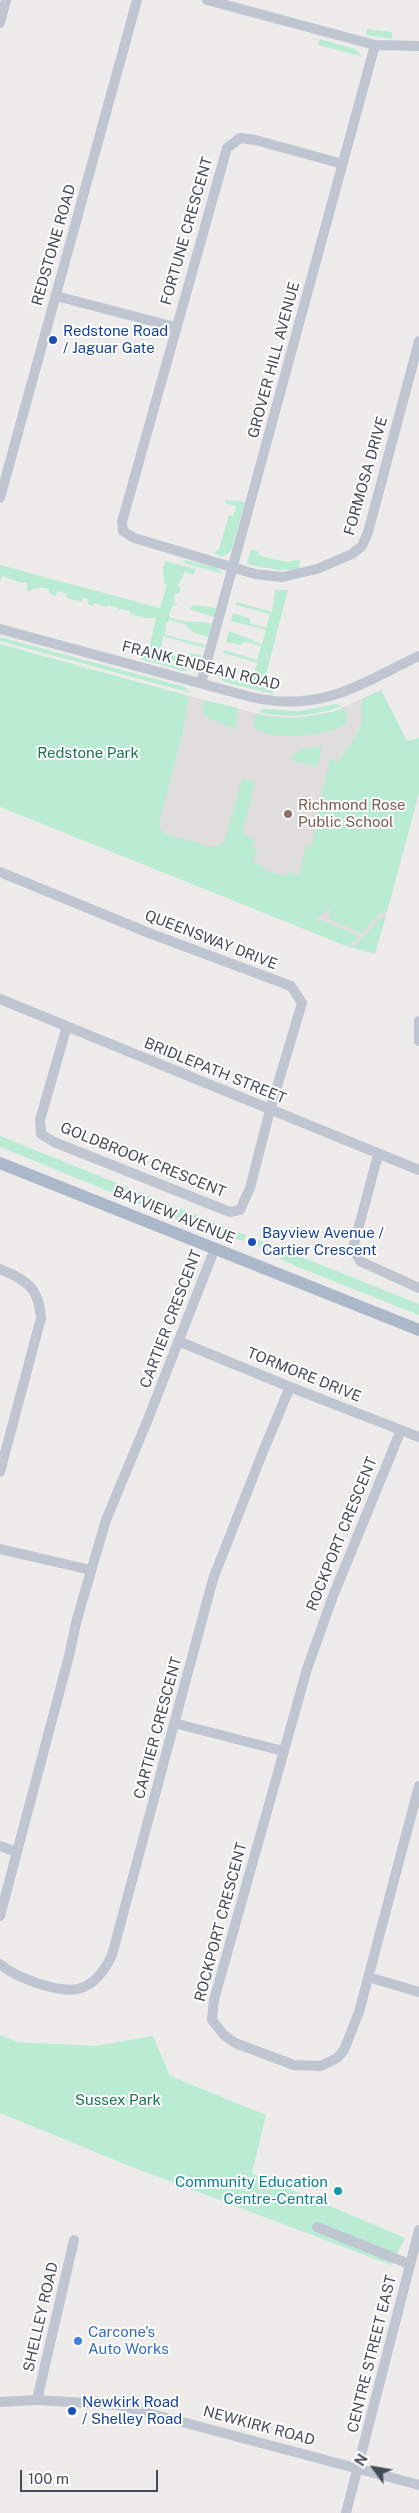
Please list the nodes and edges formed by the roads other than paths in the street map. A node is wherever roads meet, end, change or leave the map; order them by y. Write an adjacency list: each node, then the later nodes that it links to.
1 (6, 0): 4 (street)
2 (137, 0): 8 (street, REDSTONE ROAD)
3 (208, 0): 5 (street)
4 (0, 23)
5 (376, 45): 6 (street); 7 (street, GROVER HILL AVENUE)
6 (419, 46)
7 (343, 164): 9 (street, FORTUNE CRESCENT); 12 (street, GROVER HILL AVENUE)
8 (56, 296): 9 (street); 11 (street, REDSTONE ROAD)
9 (175, 327): 12 (street, FORTUNE CRESCENT)
10 (419, 341): 12 (street, FORMOSA DRIVE)
11 (0, 498)
12 (233, 567): 15 (street, GROVER HILL AVENUE)
13 (0, 629): 15 (street, FRANK ENDEAN ROAD)
14 (419, 656): 15 (street, FRANK ENDEAN ROAD)
15 (201, 683)
16 (0, 872): 21 (street, QUEENSWAY DRIVE)
17 (0, 999): 19 (street, BRIDLEPATH STREET)
18 (419, 1021): 20 (street)
19 (67, 1026): 21 (street, BRIDLEPATH STREET); 21 (street, GOLDBROOK CRESCENT)
20 (419, 1041)
21 (270, 1110): 22 (street, BRIDLEPATH STREET)
22 (378, 1155): 24 (street, BRIDLEPATH STREET); 27 (street)
23 (0, 1163): 25 (main road, BAYVIEW AVENUE)
24 (419, 1170)
25 (215, 1248): 28 (main road, BAYVIEW AVENUE); 29 (street, CARTIER CRESCENT)
26 (0, 1269): 33 (street)
27 (419, 1288)
28 (419, 1330)
29 (178, 1341): 30 (street, TORMORE DRIVE); 35 (street, CARTIER CRESCENT)
30 (290, 1387): 31 (street, TORMORE DRIVE); 36 (street, CARTIER CRESCENT)
31 (401, 1430): 32 (street, TORMORE DRIVE); 37 (street, ROCKPORT CRESCENT)
32 (419, 1437)
33 (0, 1472)
34 (0, 1549): 35 (street)
35 (91, 1570): 40 (street, CARTIER CRESCENT)
36 (174, 1722): 37 (street); 42 (street, CARTIER CRESCENT)
37 (283, 1751): 43 (street, ROCKPORT CRESCENT)
38 (419, 1786): 43 (street, ROCKPORT CRESCENT)
39 (0, 1846): 40 (street)
40 (17, 1852): 41 (street, CARTIER CRESCENT)
41 (0, 1916)
42 (0, 1964)
43 (368, 1977): 44 (street)
44 (419, 1992)
45 (317, 2227): 48 (street)
46 (419, 2230): 48 (street, CENTRE STREET EAST)
47 (74, 2240): 49 (street, SHELLEY ROAD)
48 (409, 2264): 51 (street, CENTRE STREET EAST)
49 (37, 2400): 50 (street, NEWKIRK ROAD); 51 (street, NEWKIRK ROAD)
50 (0, 2402)
51 (358, 2467): 52 (street, NEWKIRK ROAD); 53 (street, CENTRE STREET EAST)
52 (419, 2484)
53 (346, 2513)

